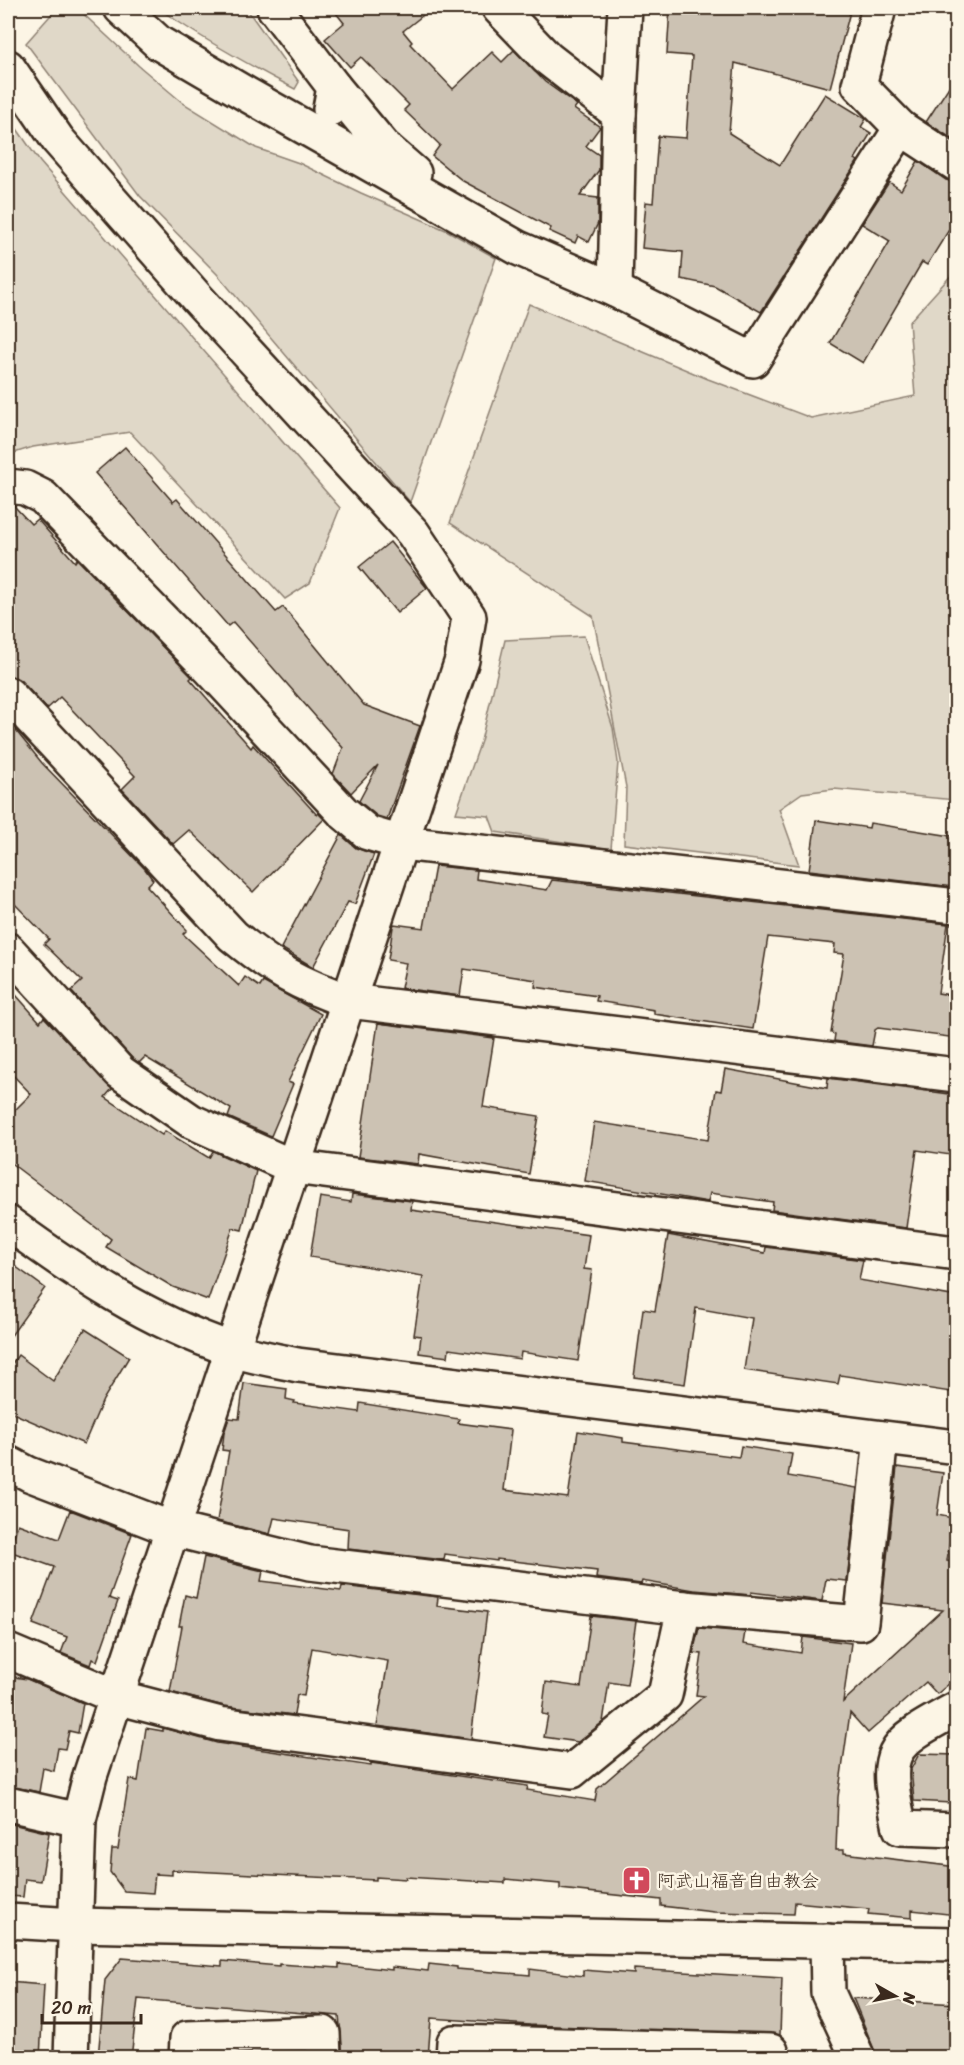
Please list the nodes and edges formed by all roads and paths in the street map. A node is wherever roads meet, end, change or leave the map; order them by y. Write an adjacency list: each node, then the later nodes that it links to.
1 (121, 8): 9 (street)
2 (274, 8): 7 (street)
3 (499, 8): 8 (street)
4 (625, 8): 8 (street)
5 (879, 8): 10 (street)
6 (8, 67): 16 (street)
7 (334, 87): 9 (street); 12 (street)
8 (619, 114): 13 (street)
9 (304, 125): 12 (street)
10 (901, 128): 11 (street); 13 (street)
11 (957, 164)
12 (463, 217): 13 (street)
13 (615, 290)
14 (8, 486): 16 (street)
15 (8, 694): 19 (street)
16 (402, 843): 17 (street); 19 (street)
17 (957, 906)
18 (8, 950): 21 (street)
19 (349, 1001): 20 (street); 21 (street)
20 (957, 1075)
21 (293, 1167): 23 (street); 24 (street)
22 (8, 1223): 24 (street)
23 (957, 1253)
24 (232, 1350): 25 (street); 28 (street)
25 (881, 1438): 26 (street); 29 (street)
26 (957, 1447)
27 (8, 1463): 28 (street)
28 (172, 1529): 29 (street); 31 (street)
29 (684, 1608): 31 (street)
30 (8, 1651): 31 (street)
31 (117, 1697): 34 (street)
32 (957, 1709): 35 (street)
33 (8, 1803): 34 (street)
34 (80, 1820): 37 (street)
35 (957, 1830)
36 (8, 1921): 37 (street)
37 (75, 1925): 38 (street); 42 (street)
38 (827, 1941): 39 (street); 46 (street)
39 (957, 1944)
40 (771, 2051): 41 (street)
41 (613, 2052): 45 (street)
42 (71, 2058)
43 (186, 2058): 44 (street)
44 (324, 2058)
45 (453, 2058)
46 (858, 2058)

